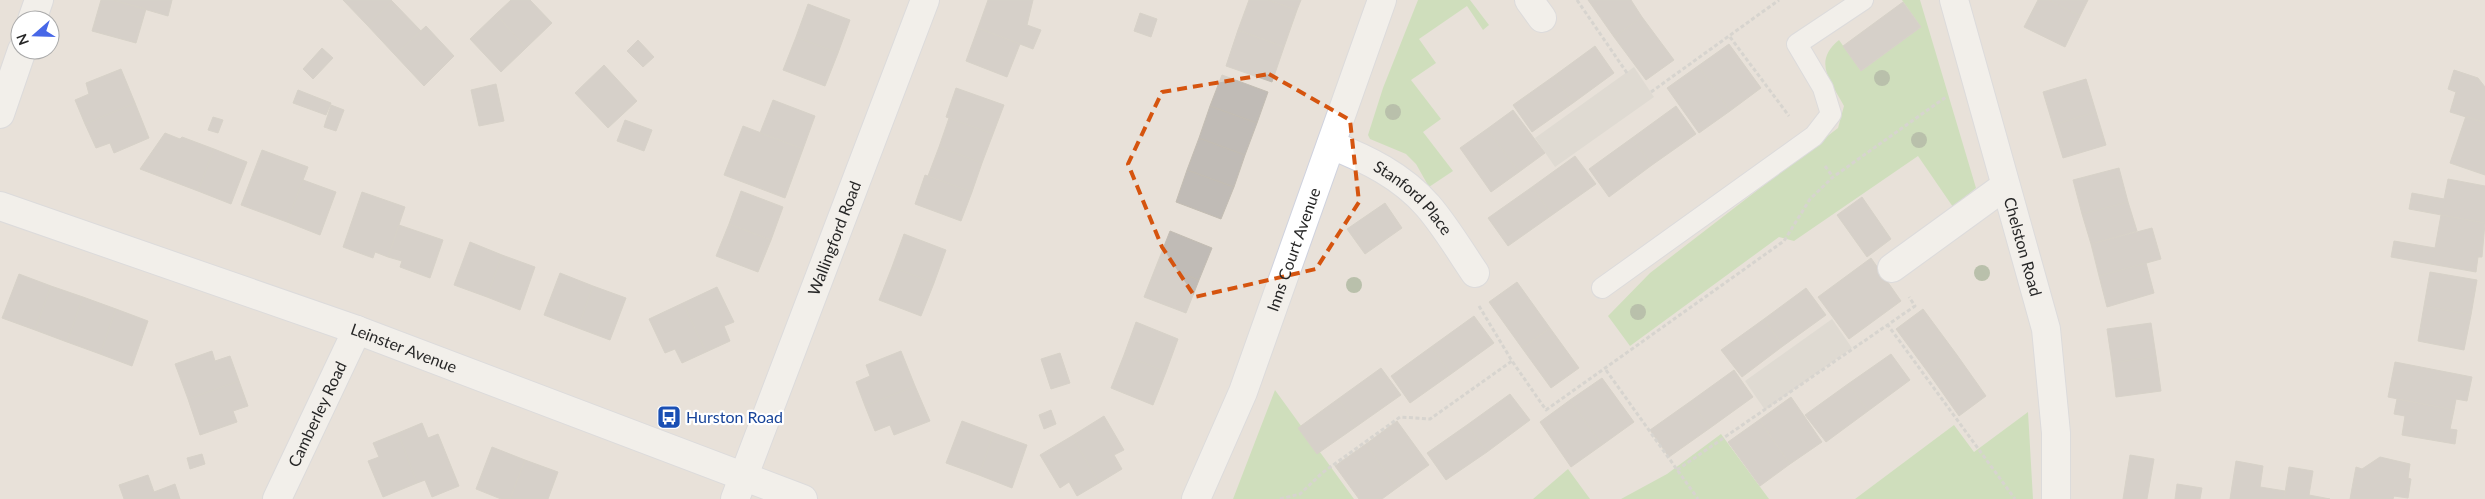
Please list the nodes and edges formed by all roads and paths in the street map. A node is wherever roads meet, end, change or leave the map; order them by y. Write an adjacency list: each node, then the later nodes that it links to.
1 (925, 0): 25 (street, Wallingford Road)
2 (1382, 0): 14 (street, Inns Court Avenue)
3 (1577, 0): 9 (path)
4 (1779, 0): 7 (path)
5 (1863, 0): 13 (lane)
6 (1954, 0): 10 (street, Chelston Road)
7 (1730, 37): 11 (path); 13 (path)
8 (19, 60): 12 (street)
9 (1627, 73)
10 (1975, 76): 15 (street, Chelston Road); 23 (path)
11 (1651, 92)
12 (0, 114)
13 (1807, 140): 19 (lane)
14 (1331, 145): 18 (street, Stanford Place); 26 (street, Inns Court Avenue)
15 (2006, 186): 17 (street); 32 (street, Chelston Road)
16 (0, 206): 21 (street, Leinster Avenue)
17 (1892, 268): 20 (path)
18 (1475, 273): 22 (path)
19 (1602, 288)
20 (1887, 324): 24 (path); 31 (path)
21 (357, 330): 25 (street, Leinster Avenue); 27 (street, Camberley Road)
22 (1512, 361): 23 (path); 29 (path)
23 (1606, 370): 24 (path)
24 (1677, 470): 30 (path)
25 (739, 488): 28 (street, Leinster Avenue)
26 (1197, 498)
27 (277, 499)
28 (803, 499)
29 (1280, 499)
30 (1698, 499)
31 (2015, 499)
32 (2056, 499)

